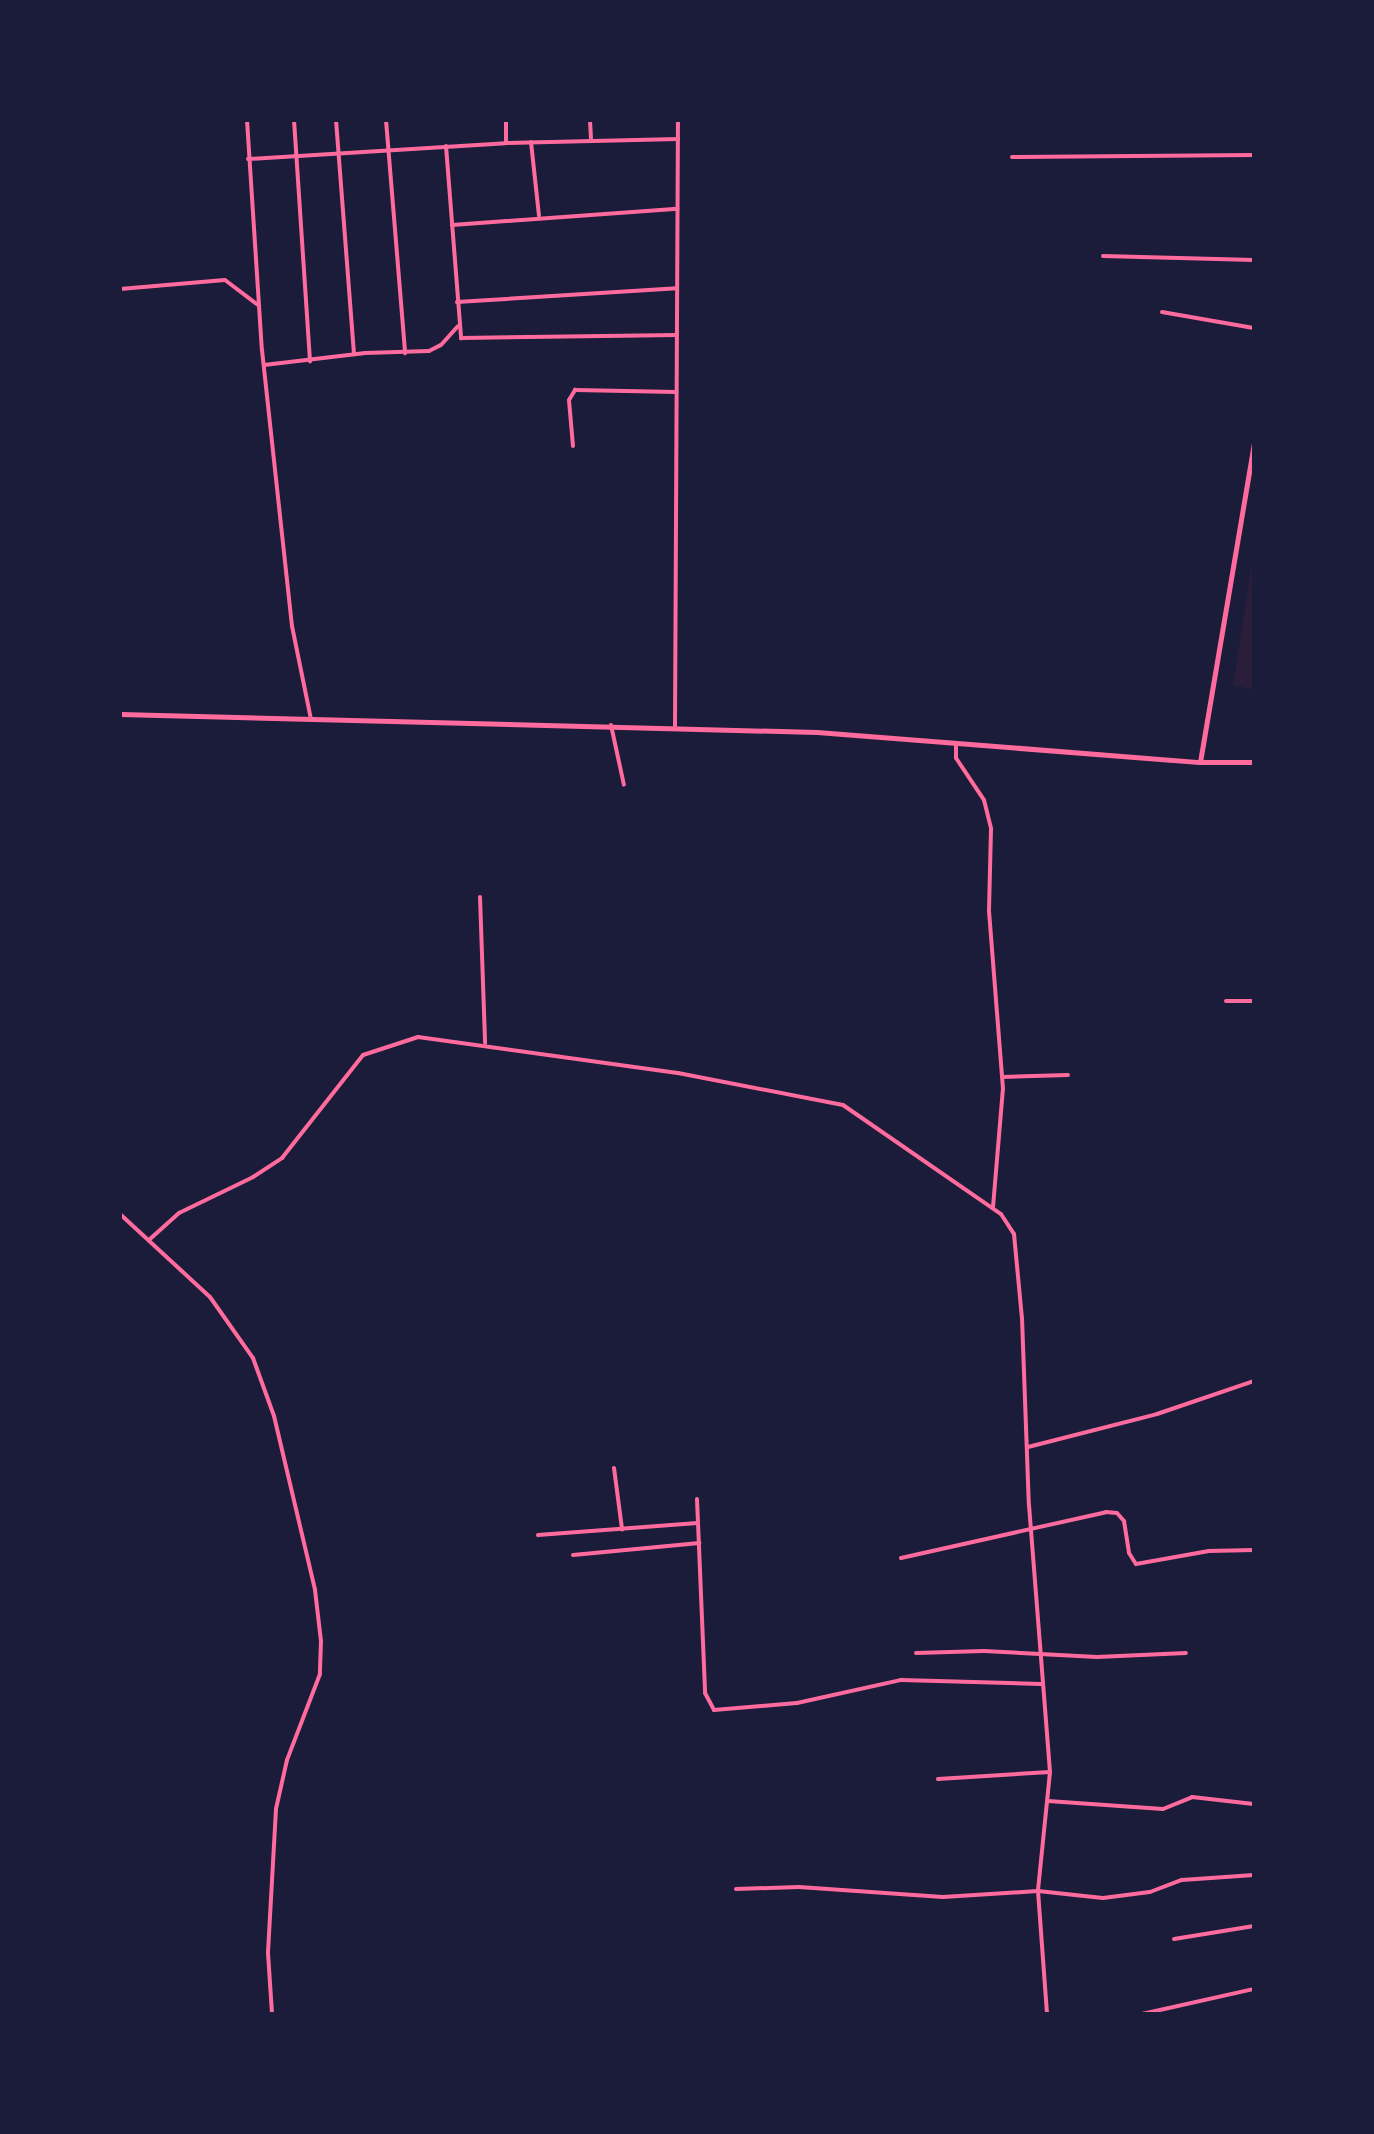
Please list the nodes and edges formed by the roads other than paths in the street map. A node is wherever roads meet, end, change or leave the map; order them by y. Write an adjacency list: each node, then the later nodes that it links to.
1 (247, 120): 18 (street)
2 (294, 120): 16 (street)
3 (336, 120): 14 (street)
4 (386, 120): 13 (street)
5 (506, 120): 11 (street)
6 (590, 120): 9 (street)
7 (678, 120): 8 (street)
8 (678, 138): 9 (street); 19 (street)
9 (592, 139): 10 (street)
10 (531, 142): 11 (street); 20 (street)
11 (506, 143): 12 (street)
12 (446, 146): 13 (street); 21 (street)
13 (389, 150): 14 (street); 32 (street)
14 (339, 154): 16 (street); 33 (street)
15 (1254, 154): 17 (street)
16 (296, 156): 18 (street); 34 (street)
17 (1012, 157)
18 (248, 159): 27 (street)
19 (678, 209): 20 (street); 25 (street)
20 (539, 216): 21 (street)
21 (452, 225): 26 (street)
22 (1103, 256): 23 (street)
23 (1254, 260)
24 (120, 288): 27 (street)
25 (677, 288): 26 (street); 31 (street)
26 (457, 302): 29 (street)
27 (258, 305): 35 (street)
28 (1162, 312): 30 (street)
29 (458, 326): 31 (street); 32 (street)
30 (1254, 328)
31 (677, 336): 36 (street)
32 (405, 353): 33 (street)
33 (354, 354): 34 (street)
34 (310, 360): 35 (street)
35 (264, 365): 40 (street)
36 (677, 392): 38 (street); 42 (street)
37 (1254, 444): 44 (street)
38 (573, 446)
39 (120, 714): 40 (street)
40 (311, 719): 41 (street)
41 (611, 725): 42 (street); 46 (street)
42 (674, 726): 43 (street)
43 (956, 744): 44 (street); 52 (street)
44 (1200, 762): 45 (street)
45 (1254, 762)
46 (624, 785)
47 (480, 898): 50 (street)
48 (1226, 1001): 49 (street)
49 (1254, 1001)
50 (485, 1044): 53 (street); 55 (street)
51 (1068, 1075): 52 (street)
52 (1003, 1077): 53 (street)
53 (993, 1207): 57 (street)
54 (120, 1214): 55 (street)
55 (150, 1239): 82 (street)
56 (1254, 1381): 57 (street)
57 (1028, 1446): 62 (street)
58 (614, 1468): 61 (street)
59 (697, 1499): 60 (street)
60 (698, 1523): 61 (street); 64 (street)
61 (622, 1528): 63 (street)
62 (1030, 1528): 65 (street); 67 (street); 69 (street)
63 (538, 1535)
64 (699, 1543): 66 (street); 71 (street)
65 (1254, 1550)
66 (573, 1555)
67 (901, 1558)
68 (916, 1653): 69 (street)
69 (1043, 1653): 70 (street); 71 (street)
70 (1186, 1653)
71 (1042, 1684): 72 (street)
72 (1050, 1772): 73 (street); 74 (street)
73 (938, 1779)
74 (1048, 1802): 75 (street); 78 (street)
75 (1254, 1804)
76 (1254, 1875): 78 (street)
77 (736, 1889): 78 (street)
78 (1038, 1891): 83 (street)
79 (1254, 1926): 80 (street)
80 (1174, 1940)
81 (1254, 1989): 84 (street)
82 (272, 2014)
83 (1047, 2014)
84 (1142, 2014)

